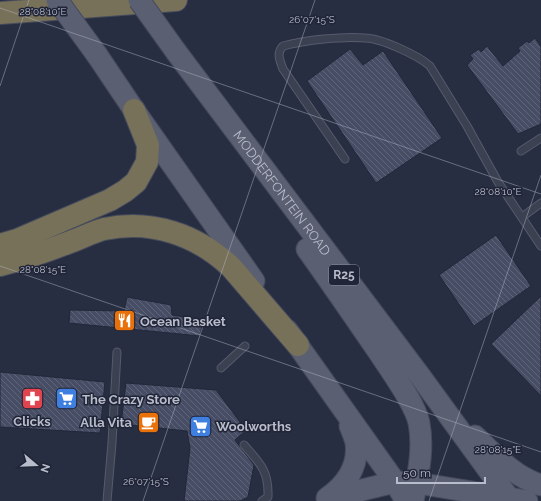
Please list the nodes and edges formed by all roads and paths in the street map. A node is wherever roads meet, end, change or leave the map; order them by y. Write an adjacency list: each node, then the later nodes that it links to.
1 (57, 0): 6 (main road, bridge)
2 (139, 0): 5 (main road, MODDERFONTEIN ROAD / R25, bridge)
3 (176, 0): 4 (highway)
4 (0, 13)
5 (181, 58): 19 (main road, MODDERFONTEIN ROAD / R25); 24 (main road)
6 (134, 110): 12 (highway); 15 (main road)
7 (541, 138): 8 (lane)
8 (521, 151)
9 (345, 159): 11 (lane)
10 (541, 204): 11 (lane)
11 (522, 217): 13 (lane)
12 (0, 245)
13 (541, 246)
14 (0, 265): 15 (highway)
15 (298, 345): 20 (main road)
16 (245, 346): 18 (lane)
17 (116, 352): 26 (lane)
18 (221, 368)
19 (443, 408): 23 (main road); 25 (main road, MODDERFONTEIN ROAD / R25)
20 (346, 414): 22 (main road); 28 (main road)
21 (244, 445): 27 (lane)
22 (395, 482): 24 (main road); 29 (main road); 30 (main road)
23 (541, 485)
24 (415, 492): 25 (main road)
25 (515, 500)
26 (107, 501)
27 (262, 501)
28 (323, 501)
29 (332, 501)
30 (406, 501)

